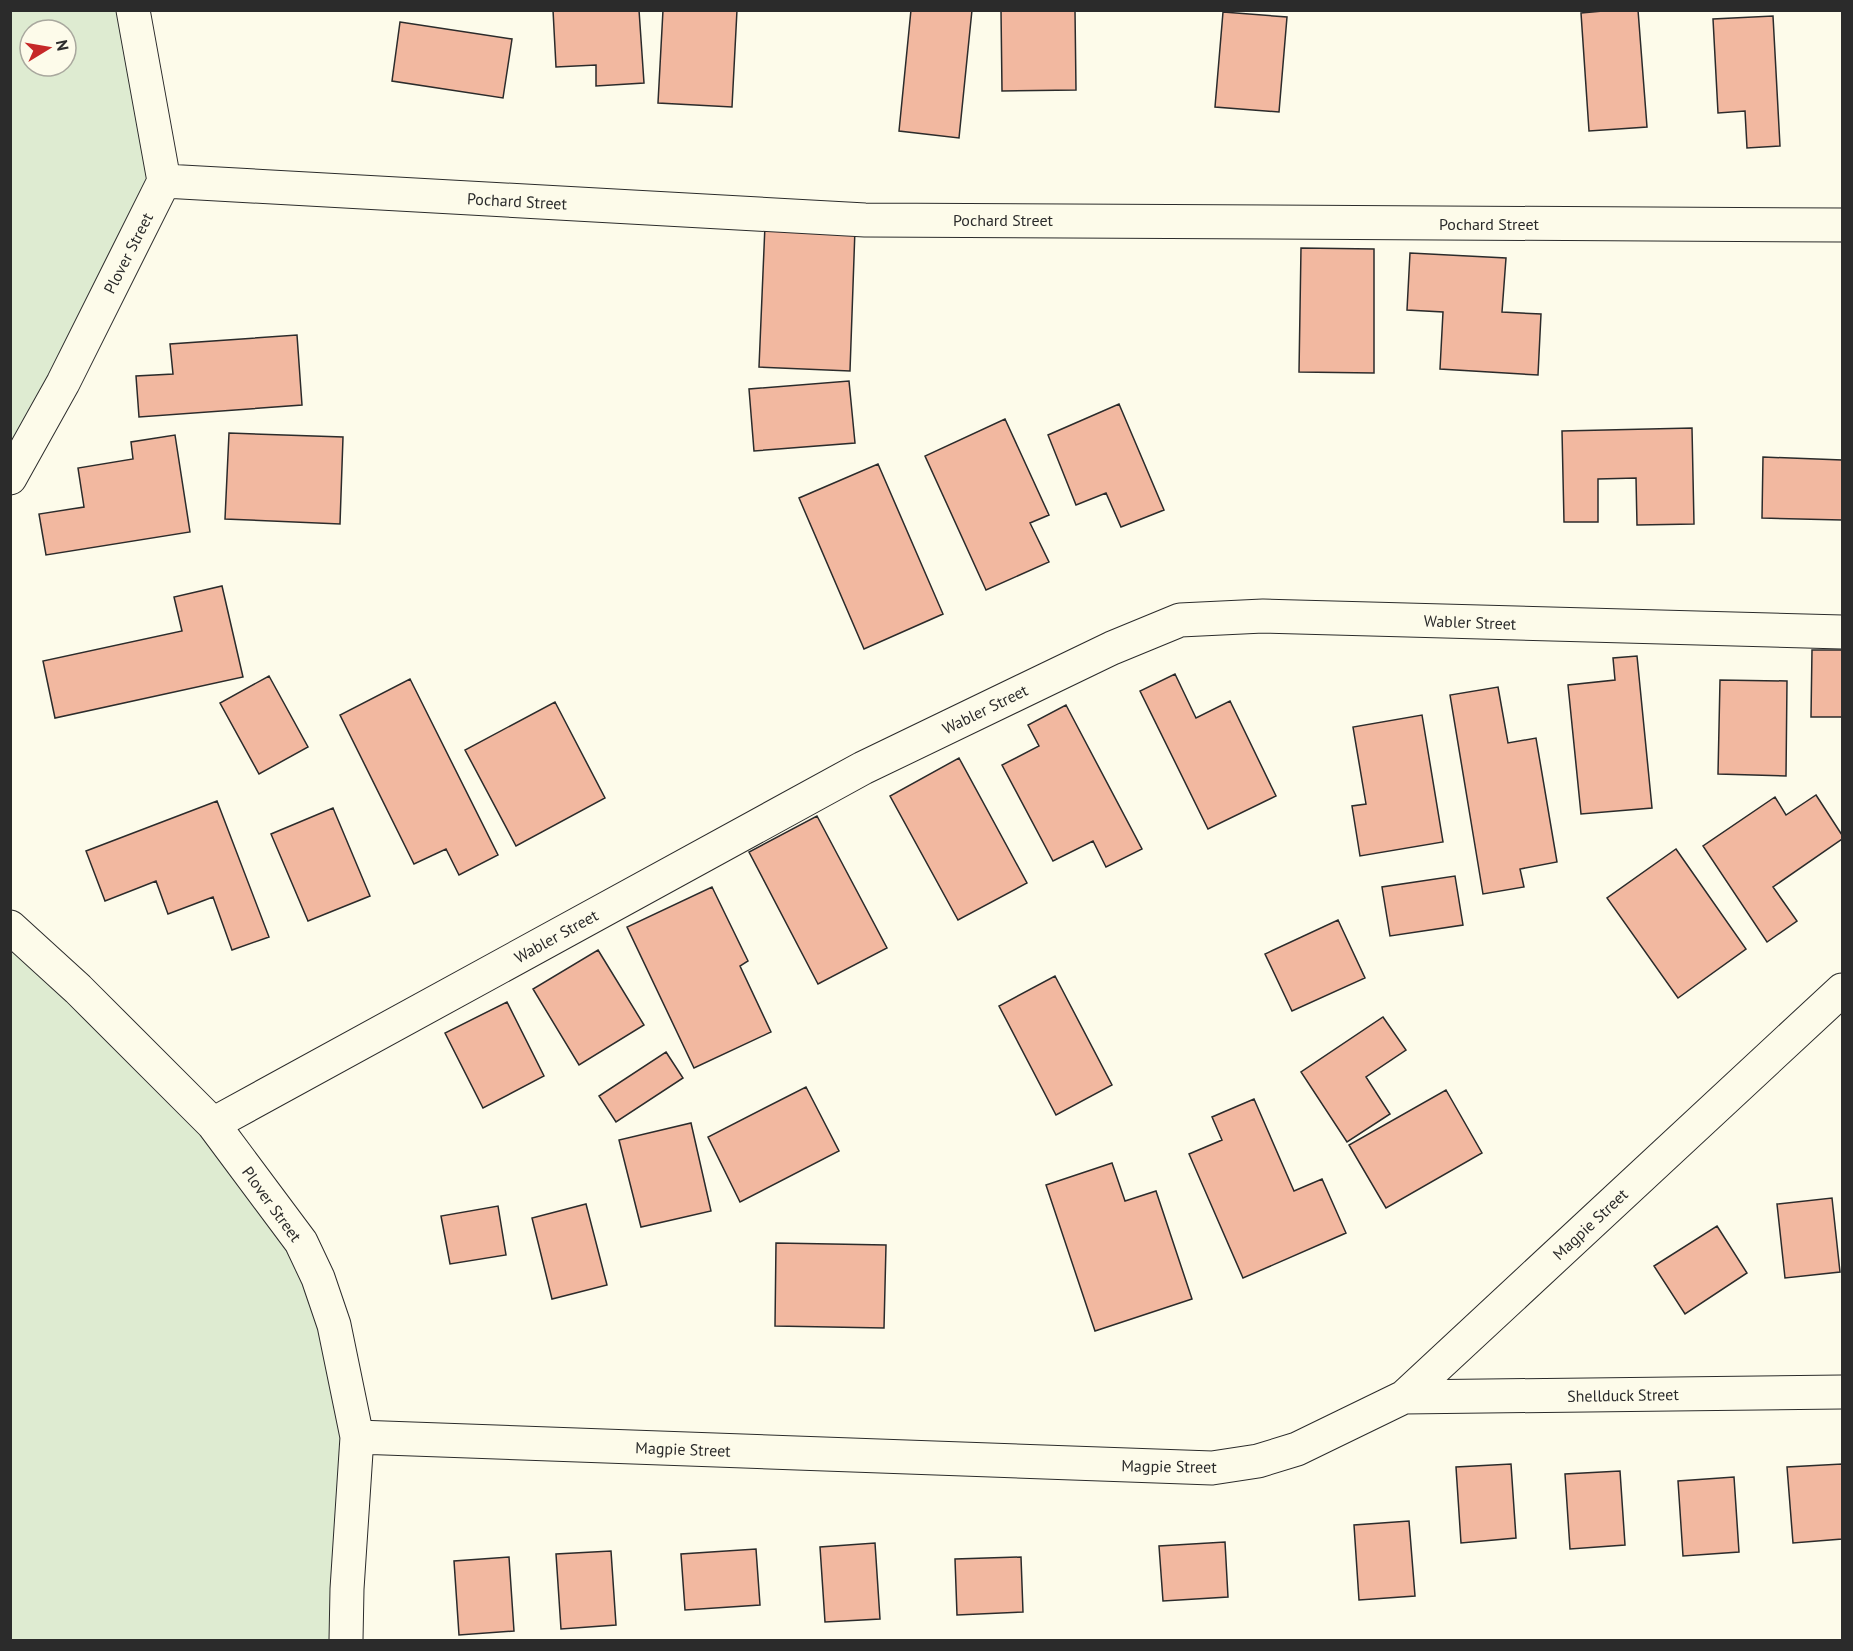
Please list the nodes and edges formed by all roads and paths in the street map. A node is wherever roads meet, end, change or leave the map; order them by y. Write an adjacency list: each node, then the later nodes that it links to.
1 (133, 10): 2 (street)
2 (164, 181): 3 (street, Pochard Street); 4 (street, Plover Street)
3 (1842, 225)
4 (10, 478)
5 (1842, 632): 8 (street, Wabler Street)
6 (10, 927): 8 (street, Plover Street)
7 (1842, 990): 10 (street, Magpie Street)
8 (213, 1124): 11 (street, Plover Street)
9 (1842, 1392): 10 (street, Shellduck Street)
10 (1404, 1397): 11 (street, Magpie Street)
11 (357, 1437): 12 (street, Plover Street)
12 (346, 1641)

